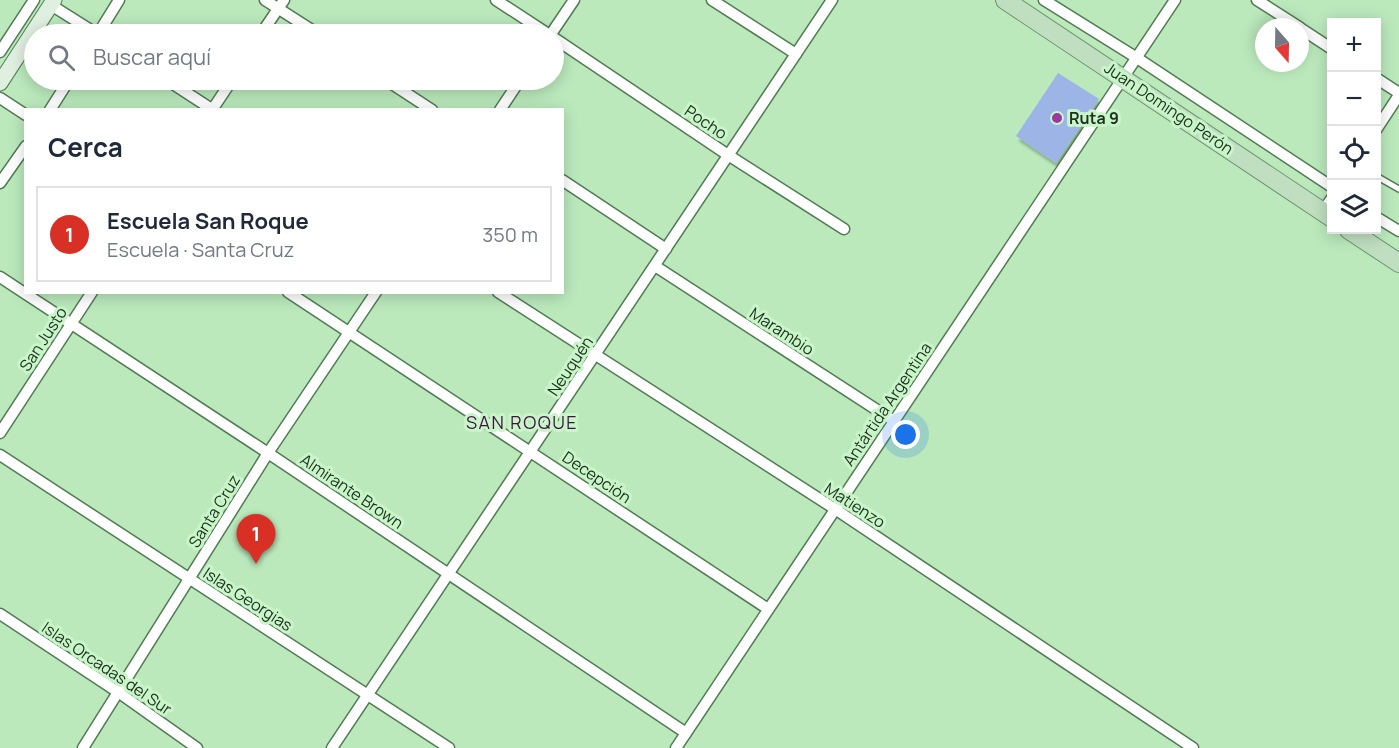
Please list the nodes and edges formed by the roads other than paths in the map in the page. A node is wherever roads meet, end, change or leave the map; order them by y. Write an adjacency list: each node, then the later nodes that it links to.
1 (34, 0): 26 (street)
2 (119, 0): 17 (street)
3 (265, 0): 13 (street)
4 (496, 0): 20 (street)
5 (574, 0): 21 (street)
6 (712, 0): 27 (street)
7 (832, 0): 27 (street, Neuquén)
8 (1005, 0): 30 (main road, Juan Domingo Perón)
9 (1044, 0): 28 (street, Juan Domingo Perón)
10 (1174, 0): 28 (street, Antártida Argentina)
11 (1257, 0): 14 (street)
12 (52, 2): 15 (main road); 16 (street)
13 (281, 4): 18 (street); 19 (street)
14 (1285, 18)
15 (37, 24)
16 (83, 24)
17 (103, 24)
18 (268, 24)
19 (306, 24)
20 (533, 24)
21 (556, 24)
22 (1309, 34): 25 (street)
23 (24, 44): 29 (main road)
24 (564, 45): 47 (street, Pocho)
25 (1327, 46)
26 (0, 52)
27 (796, 54): 47 (street, Neuquén)
28 (1137, 58): 30 (street, Antártida Argentina); 51 (street, Juan Domingo Perón)
29 (1, 78)
30 (1123, 78): 53 (main road, Juan Domingo Perón); 71 (street, Antártida Argentina)
31 (1381, 81): 37 (street)
32 (63, 90): 39 (street)
33 (183, 90): 40 (street)
34 (224, 90): 41 (street)
35 (401, 90): 42 (street)
36 (513, 90): 43 (street)
37 (1399, 94): 45 (street)
38 (0, 98): 44 (street)
39 (51, 108)
40 (210, 108)
41 (213, 108)
42 (429, 108)
43 (501, 108)
44 (24, 114)
45 (1379, 126)
46 (24, 149): 50 (street)
47 (728, 155): 55 (street, Pocho); 58 (street, Neuquén)
48 (1381, 178): 52 (lane)
49 (564, 181): 58 (street)
50 (0, 183)
51 (1327, 184)
52 (1399, 189)
53 (1327, 208)
54 (1381, 220): 56 (street)
55 (844, 229)
56 (1399, 231)
57 (1355, 234): 59 (main road)
58 (666, 249): 60 (street, Neuquén)
59 (1399, 263)
60 (655, 266): 70 (street, Neuquén); 71 (street, Marambio)
61 (0, 277): 62 (street, Almirante Brown)
62 (24, 293)
63 (26, 294): 68 (street, Almirante Brown)
64 (91, 294): 68 (street, San Justo)
65 (291, 294): 69 (street, Decepción)
66 (375, 294): 69 (street, Santa Cruz)
67 (501, 294): 70 (street, Matienzo)
68 (72, 324): 72 (street, San Justo); 74 (street, Almirante Brown)
69 (350, 332): 73 (street, Decepción); 74 (street, Santa Cruz)
70 (595, 355): 73 (street, Neuquén); 76 (street, Matienzo)
71 (894, 421): 76 (street, Antártida Argentina)
72 (0, 433)
73 (531, 451): 77 (street, Neuquén); 79 (street, Decepción)
74 (268, 453): 77 (street, Almirante Brown); 78 (street, Santa Cruz)
75 (0, 455): 78 (street, Islas Georgias)
76 (835, 509): 79 (street, Antártida Argentina); 89 (street, Matienzo)
77 (449, 574): 82 (street, Neuquén); 83 (street, Almirante Brown)
78 (189, 578): 81 (street, Santa Cruz); 82 (street, Islas Georgias)
79 (768, 609): 83 (street, Antártida Argentina)
80 (0, 614): 81 (street, Islas Orcadas del Sur)
81 (118, 692): 84 (street, Santa Cruz); 85 (street, Islas Orcadas del Sur)
82 (368, 695): 86 (street, Neuquén); 87 (street, Islas Georgias)
83 (686, 733): 88 (street, Antártida Argentina)
84 (82, 748)
85 (196, 748)
86 (332, 748)
87 (449, 748)
88 (676, 748)
89 (1193, 748)

